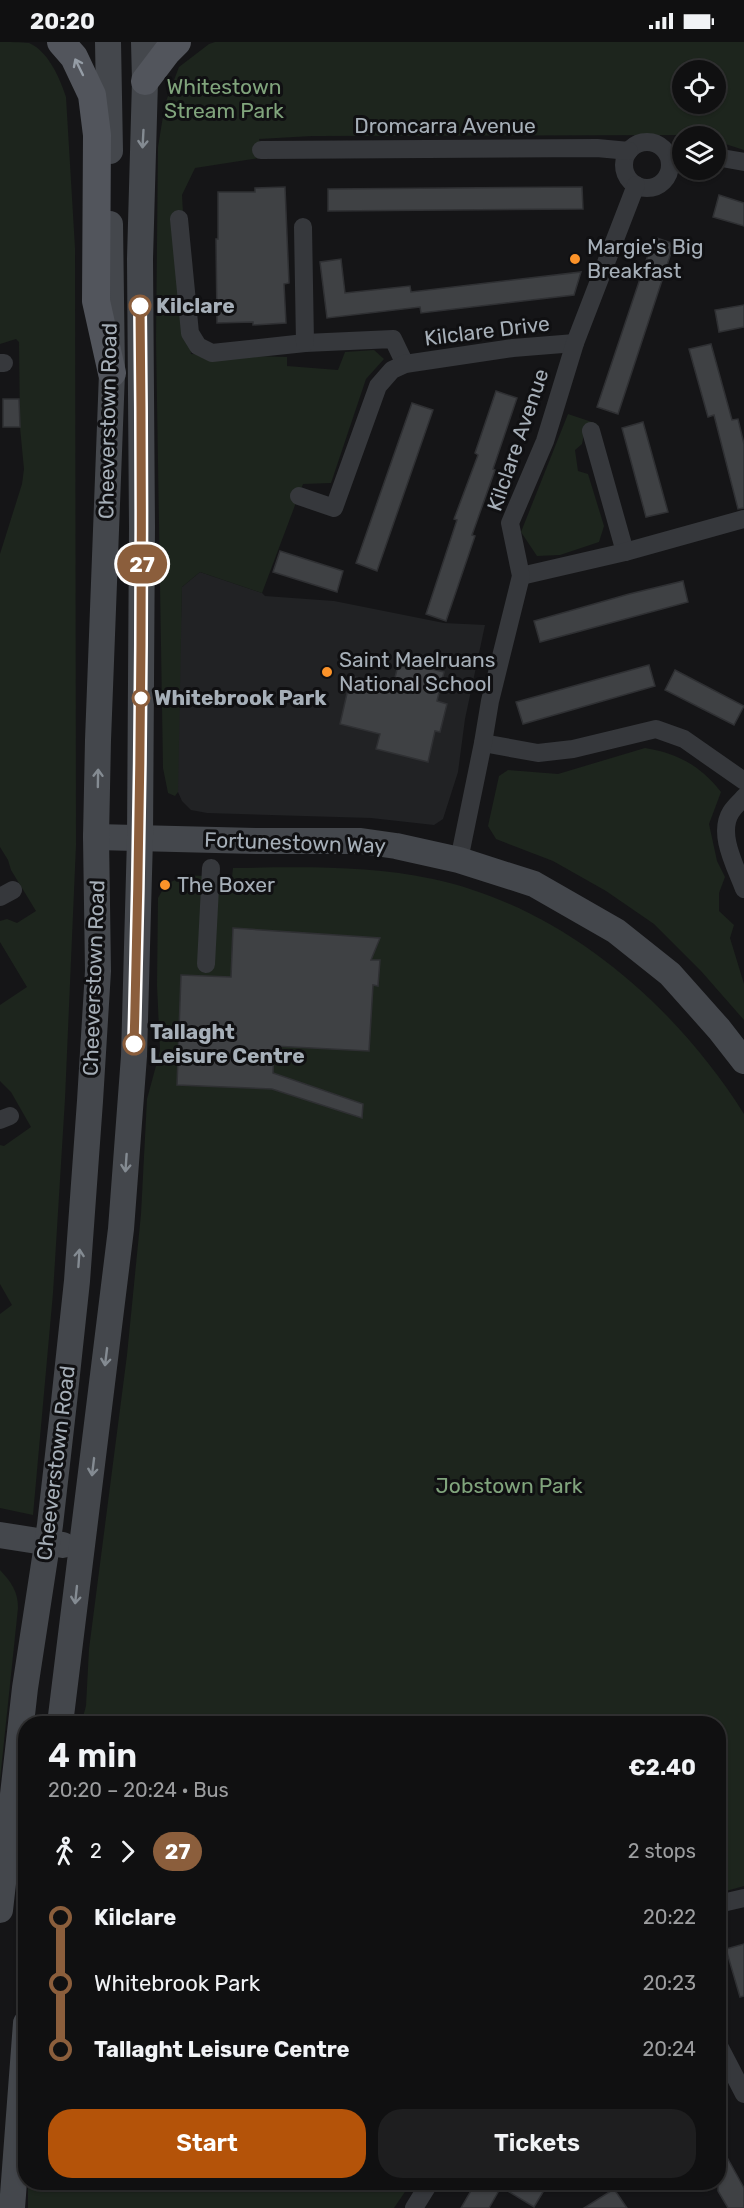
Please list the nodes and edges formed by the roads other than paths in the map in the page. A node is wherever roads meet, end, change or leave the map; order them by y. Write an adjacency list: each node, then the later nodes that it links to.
1 (62, 42): 18 (main road, one-way to 1)
2 (108, 42): 18 (main road, Cheeverstown Road)
3 (144, 42): 5 (main road, Cheeverstown Road)
4 (177, 42): 5 (main road)
5 (145, 81): 28 (main road, Cheeverstown Road, one-way to 28)
6 (261, 150): 7 (street, Dromcarra Avenue)
7 (628, 151): 8 (street); 12 (street)
8 (672, 158)
9 (726, 159): 10 (street)
10 (744, 162)
11 (672, 167): 12 (street)
12 (636, 184): 16 (street, Kilclare Avenue)
13 (179, 219): 15 (street, Kilclare Drive)
14 (303, 227): 15 (street)
15 (305, 343): 17 (street, Kilclare Drive)
16 (575, 343): 17 (street, Kilclare Drive); 23 (street, Kilclare Avenue)
17 (405, 364): 20 (street, Kilclare Drive)
18 (111, 373): 27 (main road, Cheeverstown Road, one-way to 18)
19 (591, 431): 22 (street)
20 (299, 496)
21 (744, 519): 22 (street)
22 (625, 552): 23 (street)
23 (520, 576): 24 (street, Kilclare Avenue)
24 (483, 743): 25 (street); 29 (street, Kilclare Avenue)
25 (744, 781)
26 (744, 797): 31 (street)
27 (96, 837): 28 (main road, Fortunestown Way); 35 (main road, Cheeverstown Road, one-way to 27)
28 (140, 838): 29 (main road, Fortunestown Way); 36 (main road, Cheeverstown Road, one-way to 36)
29 (459, 860): 33 (main road, Fortunestown Way)
30 (211, 868): 32 (street)
31 (744, 889)
32 (206, 964)
33 (744, 1061)
34 (0, 1534): 35 (main road)
35 (48, 1542): 36 (main road); 37 (main road, Cheeverstown Road)
36 (81, 1549): 38 (main road, Cheeverstown Road, one-way to 38)
37 (22, 1716)
38 (61, 1716)
39 (18, 1750): 42 (main road, Cheeverstown Road)
40 (744, 1898): 41 (street)
41 (726, 1903)
42 (0, 1910)
43 (726, 2059): 44 (street)
44 (744, 2094)
45 (18, 2129): 47 (main road)
46 (425, 2190): 48 (street)
47 (12, 2208)
48 (414, 2208)

